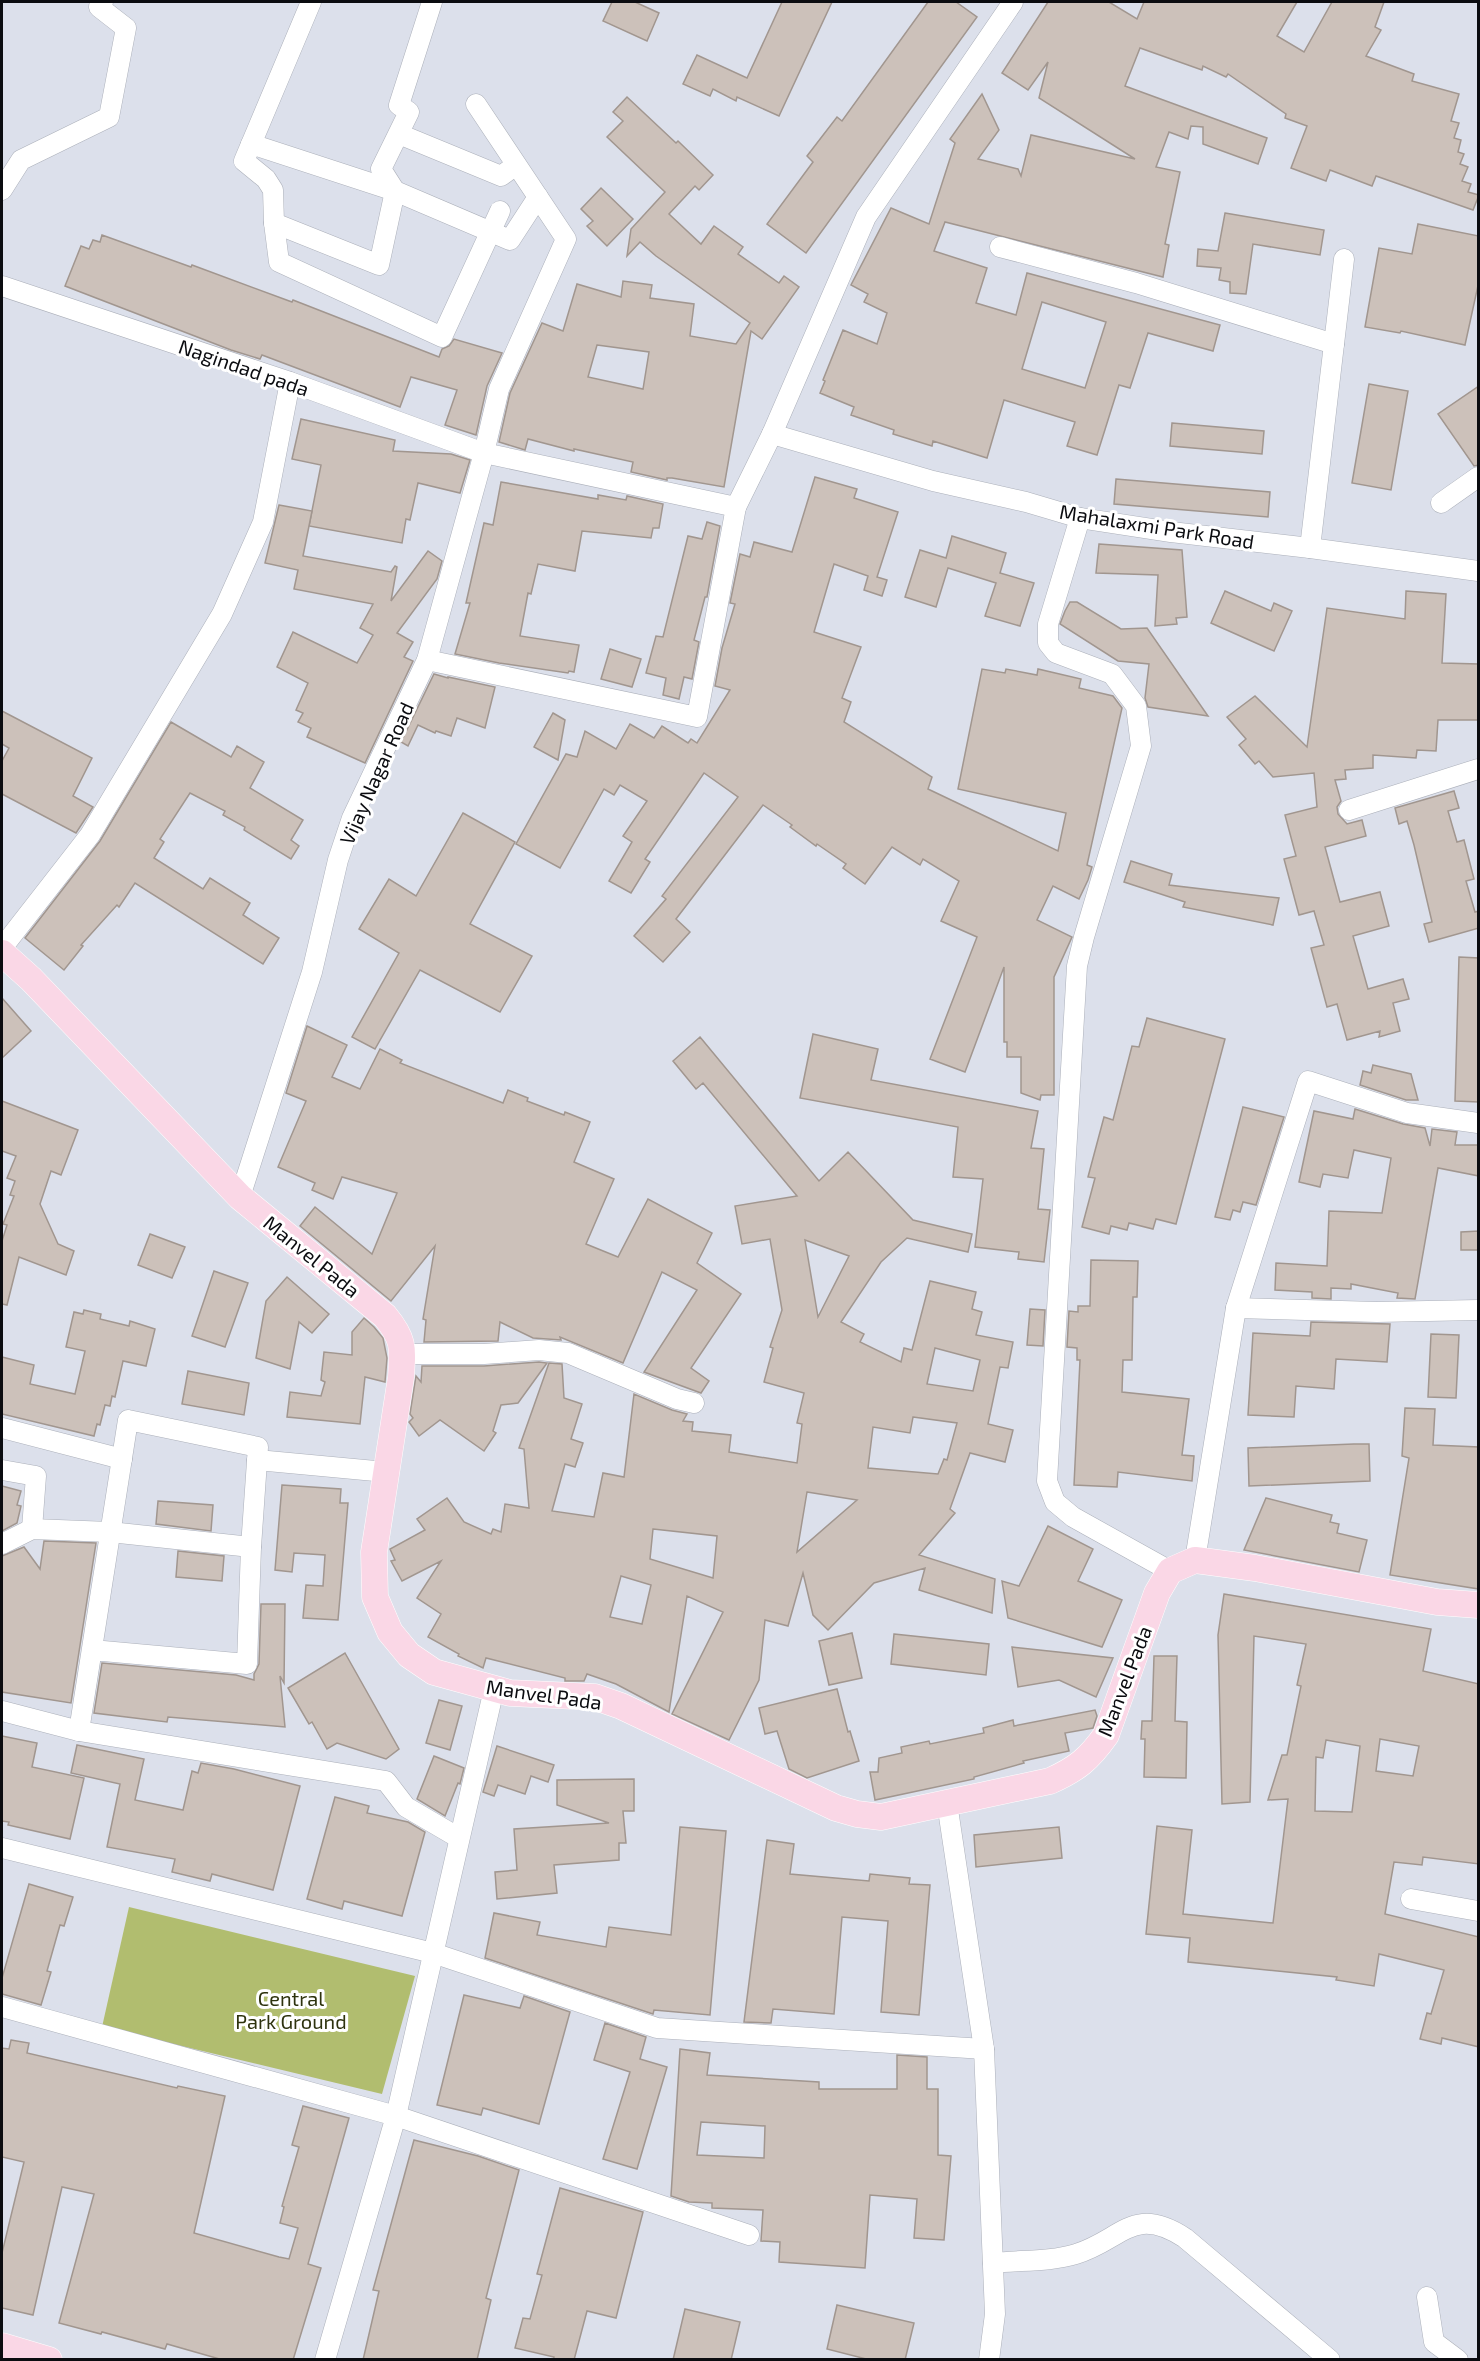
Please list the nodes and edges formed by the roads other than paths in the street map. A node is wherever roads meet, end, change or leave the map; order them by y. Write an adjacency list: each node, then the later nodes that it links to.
1 (102, 2): 9 (street)
2 (311, 2): 7 (street)
3 (432, 2): 6 (street)
4 (1013, 2): 20 (street)
5 (476, 104): 8 (street)
6 (399, 134): 8 (street); 10 (street)
7 (251, 144): 10 (street); 13 (street)
8 (516, 165): 11 (street)
9 (2, 190)
10 (395, 191): 13 (street); 14 (street)
11 (538, 197): 14 (street); 21 (street, Vijay Nagar Road)
12 (500, 211): 14 (street)
13 (274, 223): 14 (street)
14 (490, 231)
15 (1000, 247): 18 (street)
16 (1344, 260): 18 (street)
17 (2, 286): 19 (street, Nagindad pada)
18 (1334, 344): 26 (street)
19 (290, 382): 21 (street, Nagindad pada); 31 (street)
20 (772, 434): 24 (street); 25 (street, Mahalaxmi Park Road)
21 (484, 453): 24 (street, Nagindad pada); 28 (street, Vijay Nagar Road)
22 (1479, 477): 23 (street)
23 (1441, 503)
24 (736, 507): 28 (street)
25 (1080, 518): 26 (street, Mahalaxmi Park Road); 48 (street)
26 (1310, 548): 27 (street, Mahalaxmi Park Road)
27 (1479, 572)
28 (427, 660): 33 (street, Vijay Nagar Road)
29 (1479, 769): 30 (street)
30 (1349, 810)
31 (2, 950): 33 (main road, Manvel Pada)
32 (1479, 1123): 34 (street)
33 (240, 1197): 36 (main road, Manvel Pada)
34 (1236, 1308): 35 (street); 47 (street)
35 (1479, 1310)
36 (403, 1354): 37 (street); 42 (main road, Manvel Pada)
37 (694, 1403)
38 (2, 1428): 39 (street)
39 (122, 1459): 40 (street); 44 (street)
40 (257, 1460): 42 (street); 46 (street)
41 (2, 1470): 43 (street)
42 (386, 1472): 51 (main road, Manvel Pada)
43 (32, 1529): 44 (street); 45 (street)
44 (110, 1532): 46 (street); 50 (street)
45 (2, 1544)
46 (251, 1547): 50 (street)
47 (1195, 1560): 48 (main road); 49 (main road)
48 (1170, 1571): 54 (main road, Manvel Pada)
49 (1479, 1605)
50 (92, 1650): 53 (street)
51 (494, 1689): 54 (main road, Manvel Pada); 55 (street)
52 (2, 1711): 53 (street)
53 (80, 1731): 55 (street)
54 (947, 1803): 61 (street)
55 (459, 1838): 59 (street)
56 (2, 1848): 59 (street)
57 (1411, 1899): 58 (street)
58 (1479, 1911)
59 (433, 1953): 61 (street); 62 (street)
60 (2, 2007): 62 (street)
61 (984, 2049): 64 (street)
62 (396, 2116): 63 (street); 68 (street)
63 (749, 2235)
64 (993, 2263): 69 (street); 70 (street)
65 (1427, 2297): 71 (street)
66 (2, 2346): 67 (main road)
67 (49, 2360)
68 (325, 2360)
69 (989, 2360)
70 (1330, 2360)
71 (1458, 2360)

